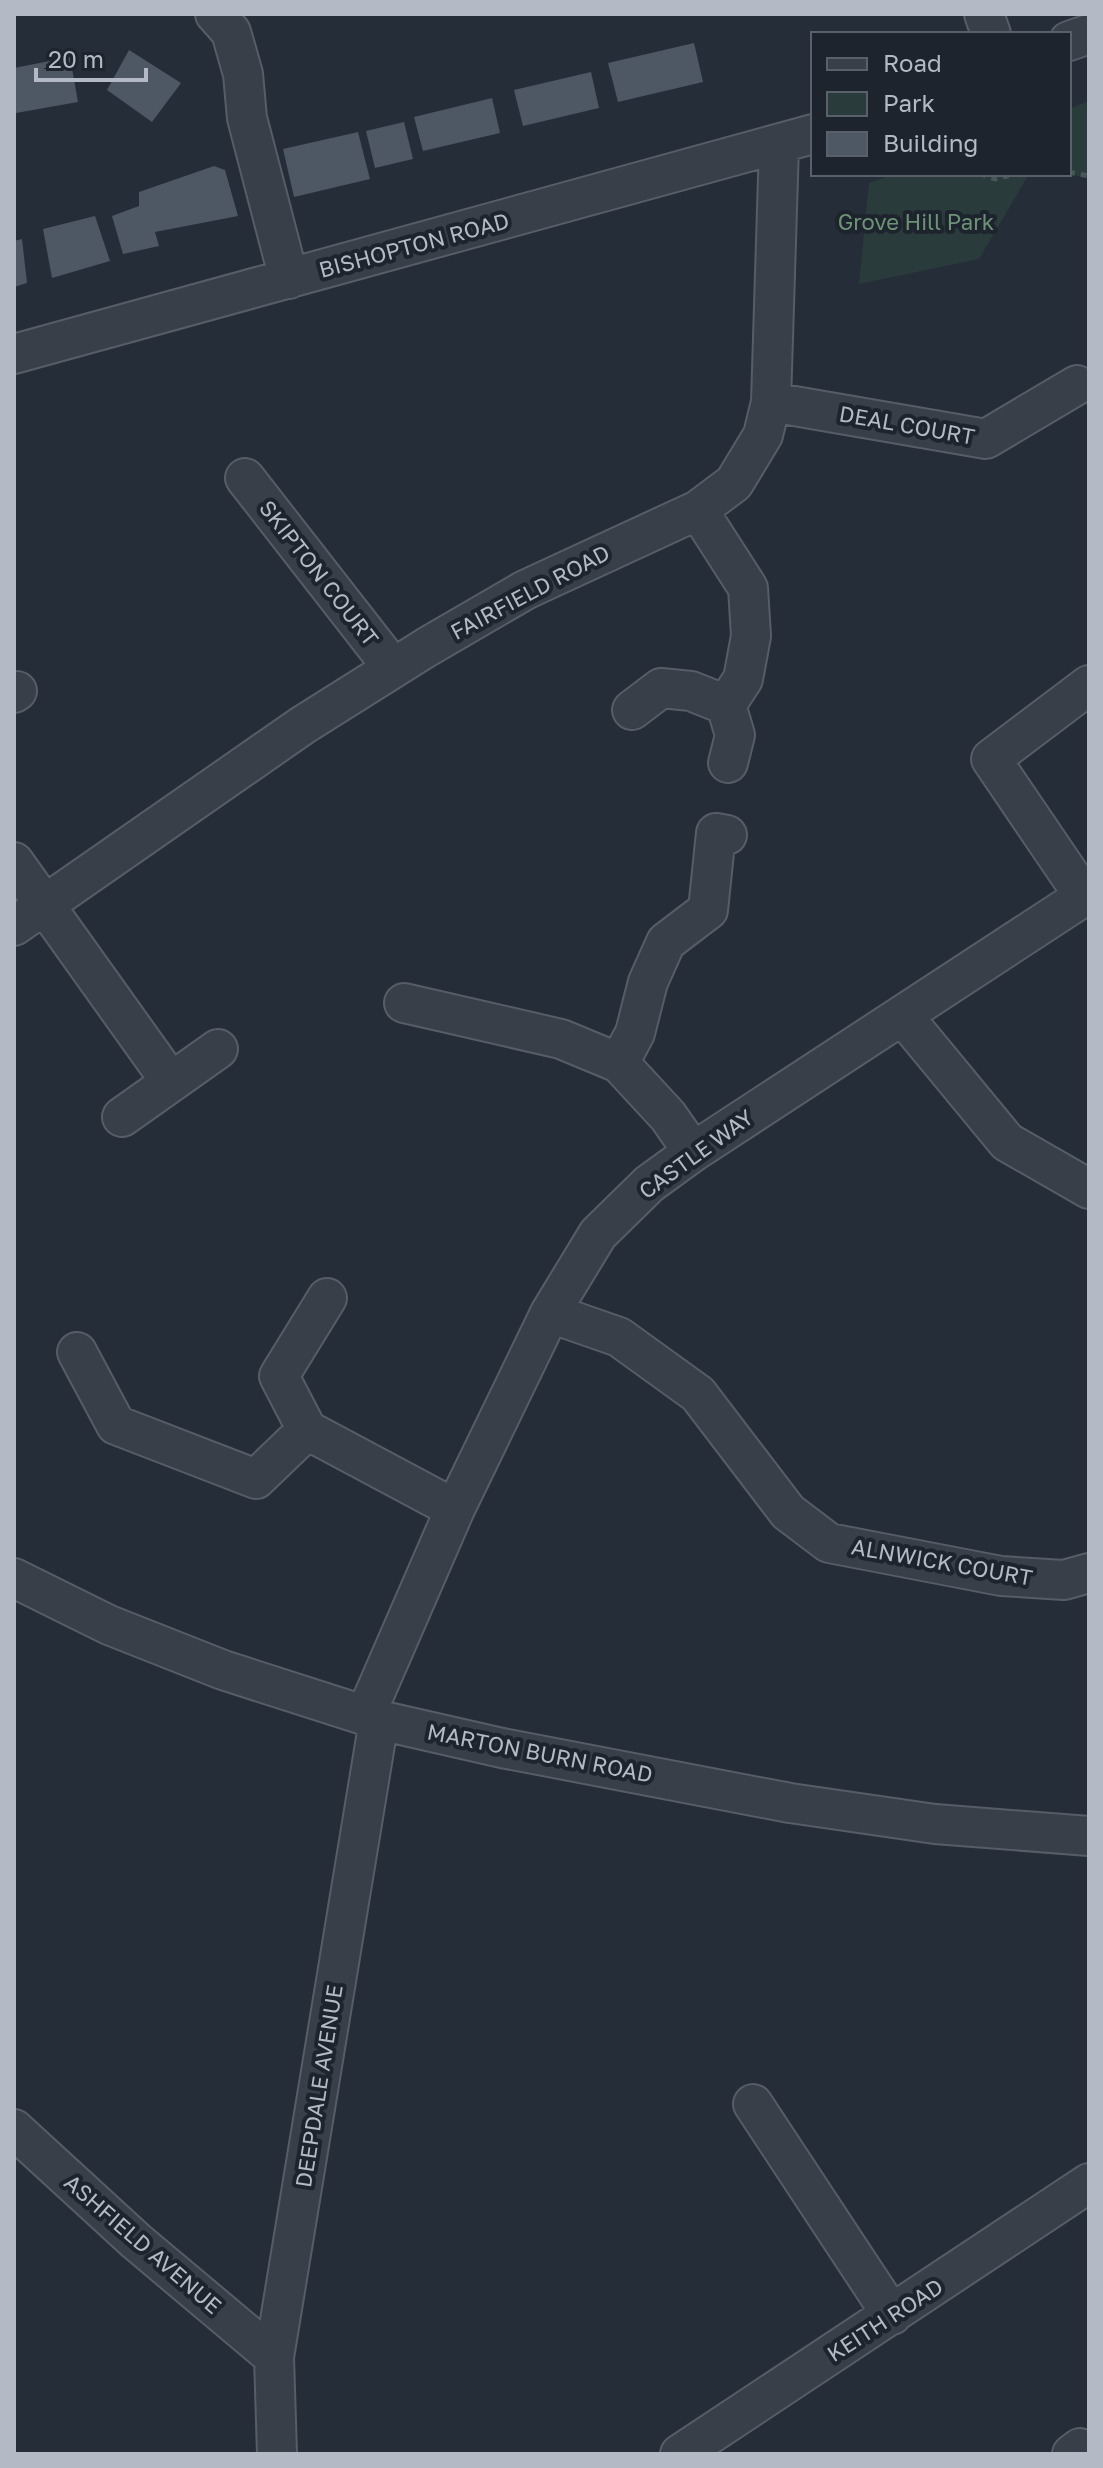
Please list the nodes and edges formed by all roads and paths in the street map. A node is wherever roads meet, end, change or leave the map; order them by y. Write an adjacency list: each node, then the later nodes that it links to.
1 (215, 14): 5 (street)
2 (796, 140): 5 (street, BISHOPTON ROAD); 8 (street, FAIRFIELD ROAD)
3 (986, 176): 4 (path)
4 (1007, 176)
5 (289, 279): 6 (street, BISHOPTON ROAD)
6 (14, 354)
7 (1077, 385): 8 (street, DEAL COURT)
8 (771, 402): 10 (street, FAIRFIELD ROAD)
9 (245, 478): 11 (street, SKIPTON COURT)
10 (698, 510): 11 (street, FAIRFIELD ROAD); 13 (street)
11 (393, 668): 19 (street, FAIRFIELD ROAD)
12 (1089, 685): 18 (street)
13 (726, 705): 14 (street); 15 (street)
14 (632, 710)
15 (728, 763)
16 (727, 835): 23 (street)
17 (14, 862): 19 (street)
18 (1086, 895): 21 (street, CASTLE WAY)
19 (29, 915): 24 (street)
20 (404, 1003): 23 (street)
21 (903, 1016): 26 (street, CASTLE WAY); 27 (street)
22 (218, 1049): 24 (street)
23 (619, 1063): 26 (street)
24 (171, 1082): 25 (street)
25 (122, 1117)
26 (693, 1152): 29 (street, CASTLE WAY)
27 (1089, 1189)
28 (327, 1298): 31 (street)
29 (550, 1313): 32 (street, CASTLE WAY); 33 (street, ALNWICK COURT)
30 (77, 1352): 31 (street)
31 (307, 1430): 32 (street)
32 (455, 1509): 35 (street, CASTLE WAY)
33 (1089, 1573)
34 (14, 1578): 35 (street, MARTON BURN ROAD)
35 (372, 1718): 36 (street, MARTON BURN ROAD); 41 (street, DEEPDALE AVENUE)
36 (1089, 1836)
37 (753, 2104): 40 (street)
38 (14, 2129): 41 (street, ASHFIELD AVENUE)
39 (1089, 2183): 40 (street, KEITH ROAD)
40 (892, 2315): 43 (street, KEITH ROAD)
41 (274, 2357): 42 (street, DEEPDALE AVENUE)
42 (277, 2454)
43 (680, 2454)

